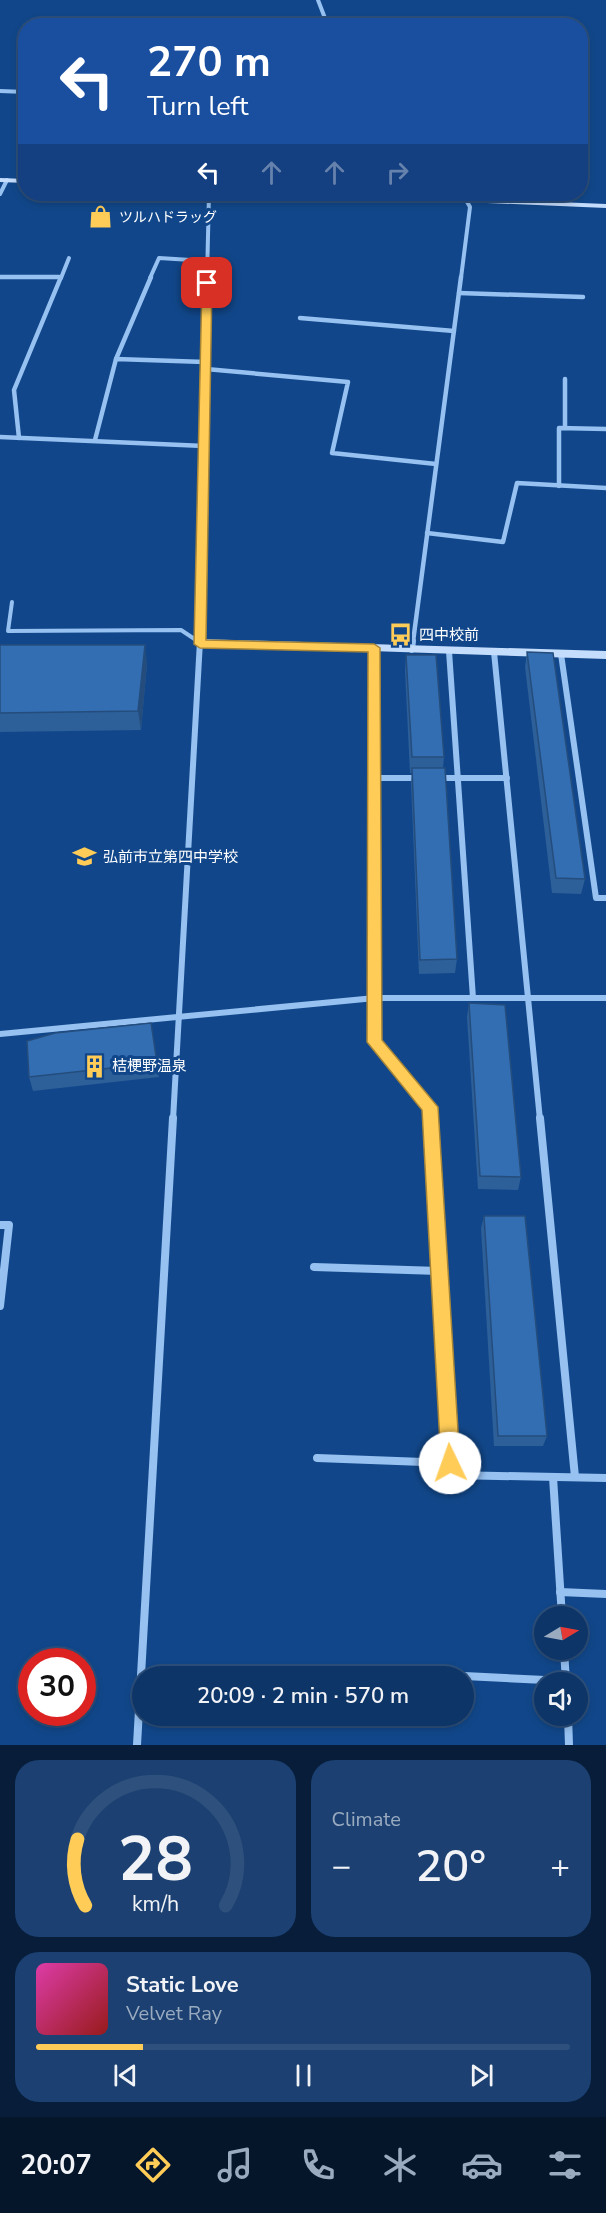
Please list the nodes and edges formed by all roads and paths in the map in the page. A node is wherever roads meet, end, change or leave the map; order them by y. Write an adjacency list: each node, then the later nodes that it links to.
1 (318, 0): 2 (street)
2 (325, 18)
3 (0, 91): 4 (street)
4 (18, 92)
5 (4, 180): 6 (street)
6 (0, 194)
7 (209, 201): 12 (street)
8 (468, 201): 15 (street)
9 (529, 201): 10 (main road)
10 (606, 206)
11 (69, 258): 14 (street)
12 (207, 261): 19 (street); 20 (street)
13 (0, 277): 14 (street)
14 (59, 277): 26 (street)
15 (459, 293): 16 (street); 18 (street)
16 (583, 297)
17 (300, 318): 18 (street)
18 (454, 331): 29 (street)
19 (116, 359): 20 (street); 27 (street)
20 (206, 362): 21 (street)
21 (206, 369): 28 (street); 29 (street)
22 (565, 378): 23 (street)
23 (565, 428): 24 (street); 30 (street)
24 (606, 429)
25 (0, 437): 26 (street)
26 (19, 438): 27 (street)
27 (95, 440): 28 (street)
28 (204, 446): 34 (street)
29 (436, 464): 32 (street)
30 (559, 486): 31 (street); 32 (street)
31 (606, 488)
32 (427, 533): 36 (street)
33 (12, 602): 34 (lane)
34 (200, 644): 35 (main road); 51 (street)
35 (374, 648): 36 (main road); 41 (street)
36 (412, 650): 37 (main road)
37 (449, 651): 38 (main road); 44 (street)
38 (494, 652): 39 (main road); 45 (street)
39 (561, 654): 40 (main road); 46 (street)
40 (606, 655)
41 (374, 778): 42 (street); 47 (street)
42 (422, 778)
43 (434, 778): 44 (street)
44 (458, 778): 45 (street); 48 (street)
45 (507, 778): 49 (street)
46 (606, 898)
47 (375, 998): 48 (street); 51 (street); 55 (street)
48 (473, 998): 49 (street)
49 (530, 998): 50 (street); 60 (street)
50 (606, 998)
51 (178, 1018): 52 (street); 68 (street)
52 (0, 1034)
53 (0, 1225): 56 (street)
54 (314, 1268): 55 (street)
55 (439, 1271): 58 (street)
56 (0, 1306)
57 (317, 1458): 58 (street)
58 (450, 1463): 59 (street)
59 (553, 1477): 60 (street); 62 (street)
60 (575, 1477): 61 (street)
61 (606, 1478)
62 (560, 1592): 63 (street); 64 (street)
63 (606, 1594)
64 (561, 1606)
65 (474, 1677): 66 (street)
66 (534, 1680)
67 (568, 1726): 69 (street)
68 (137, 1745)
69 (569, 1745)

